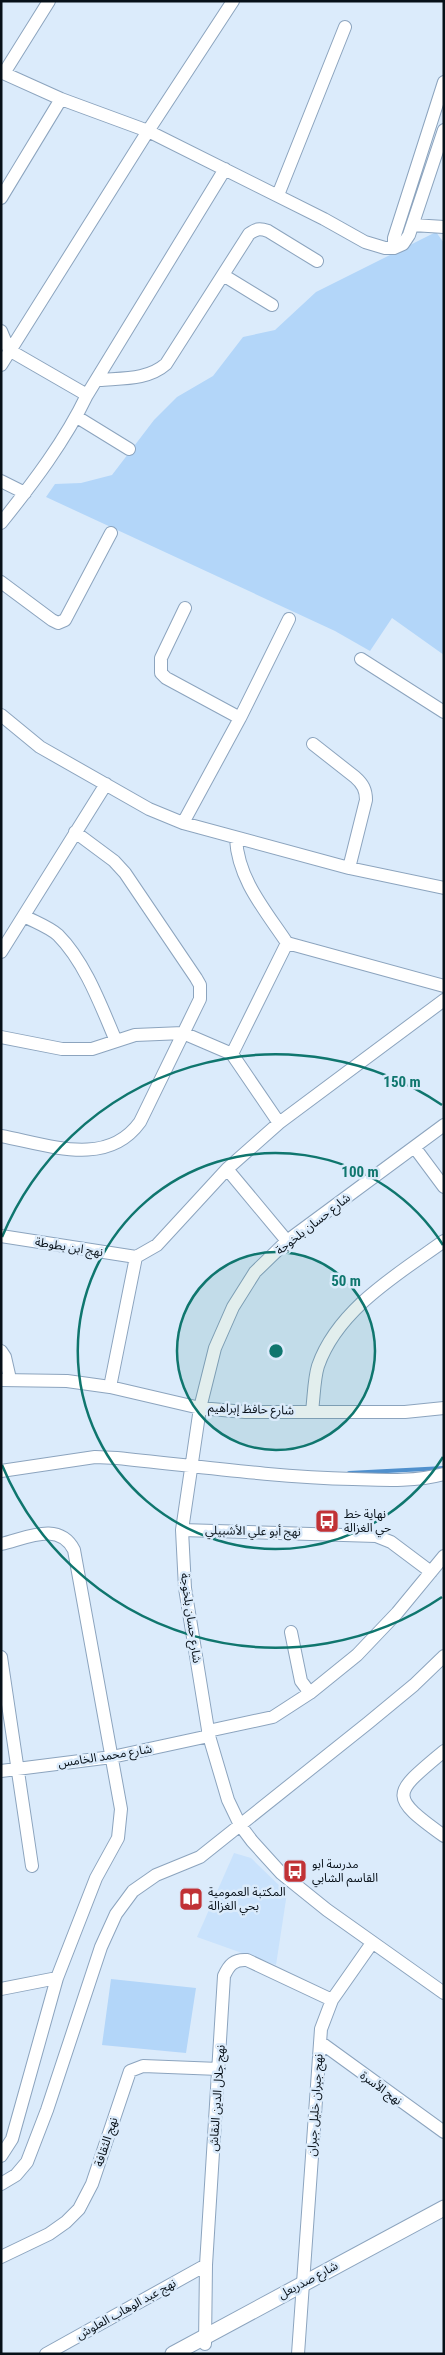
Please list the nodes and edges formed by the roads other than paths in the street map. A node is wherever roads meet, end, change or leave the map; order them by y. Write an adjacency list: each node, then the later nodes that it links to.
1 (49, 1): 4 (street)
2 (233, 1): 8 (street)
3 (344, 27): 10 (street)
4 (3, 72): 6 (street)
5 (444, 82): 14 (street)
6 (61, 99): 8 (street); 11 (street)
7 (444, 130): 12 (street)
8 (148, 131): 9 (street); 19 (street)
9 (225, 168): 10 (street); 21 (street)
10 (278, 195): 14 (street)
11 (1, 198)
12 (413, 225): 13 (street); 14 (street)
13 (444, 227)
14 (394, 248)
15 (317, 261): 16 (street)
16 (223, 275): 17 (street); 21 (street)
17 (272, 305)
18 (1, 331): 19 (street)
19 (9, 350): 20 (street); 22 (street)
20 (1, 364)
21 (99, 380): 22 (street)
22 (88, 395): 23 (street)
23 (77, 417): 24 (street); 26 (street)
24 (129, 449)
25 (1, 481): 26 (street)
26 (25, 493): 27 (street)
27 (1, 523)
28 (111, 533): 29 (street)
29 (1, 582)
30 (185, 608): 35 (street)
31 (289, 619): 35 (street)
32 (362, 659): 33 (street)
33 (444, 712)
34 (1, 715): 37 (street)
35 (240, 718): 38 (street)
36 (313, 744): 41 (street)
37 (106, 784): 38 (street); 39 (street)
38 (183, 823): 40 (street)
39 (75, 832): 43 (street); 48 (street)
40 (236, 839): 41 (street); 44 (street)
41 (349, 868): 42 (street)
42 (444, 888)
43 (24, 916): 45 (street); 50 (street)
44 (287, 943): 46 (street); 51 (street)
45 (1, 952)
46 (444, 986)
47 (444, 1000): 52 (street)
48 (183, 1033): 50 (street); 51 (street); 54 (street)
49 (1, 1037): 50 (street)
50 (116, 1041)
51 (232, 1054): 52 (street)
52 (279, 1123): 56 (street)
53 (444, 1125): 55 (street, شارع حسان بلخوجة)
54 (1, 1136)
55 (415, 1148): 57 (street); 59 (street, شارع حسان بلخوجة)
56 (227, 1169): 59 (street); 61 (street)
57 (444, 1187)
58 (1, 1236): 61 (street, نهج ابن بطوطة)
59 (287, 1241): 65 (street, شارع حسان بلخوجة)
60 (444, 1241): 67 (street)
61 (136, 1257): 64 (street)
62 (1, 1351): 63 (street)
63 (6, 1379): 64 (street, شارع حافظ إبراهيم)
64 (110, 1387): 65 (street, شارع حافظ إبراهيم)
65 (200, 1408): 67 (street, شارع حافظ إبراهيم); 68 (street, شارع حسان بلخوجة)
66 (444, 1408): 67 (street, شارع حافظ إبراهيم)
67 (312, 1411)
68 (192, 1468): 69 (street); 70 (street); 71 (street, شارع حسان بلخوجة)
69 (1, 1471)
70 (444, 1474)
71 (182, 1530): 74 (street, نهج أبو علي الأشبيلي); 79 (street, شارع حسان بلخوجة)
72 (1, 1544): 81 (street)
73 (444, 1556): 74 (street, شارع محمد الخامس)
74 (431, 1572): 78 (street, شارع محمد الخامس)
75 (291, 1632): 78 (street)
76 (444, 1656): 84 (street)
77 (1, 1657): 82 (street)
78 (310, 1693): 79 (street, شارع محمد الخامس)
79 (208, 1734): 81 (street, شارع محمد الخامس); 84 (street, شارع حسان بلخوجة)
80 (444, 1751): 85 (street)
81 (112, 1757): 82 (street, شارع محمد الخامس); 88 (street)
82 (17, 1769): 83 (street, شارع محمد الخامس); 86 (street)
83 (1, 1771)
84 (240, 1825): 87 (street, شارع حسان بلخوجة); 96 (street)
85 (444, 1836)
86 (32, 1866)
87 (372, 1943): 89 (street, شارع حسان بلخوجة); 91 (street, نهج جبران خليل جبران)
88 (57, 1978): 90 (street); 95 (street)
89 (442, 1988)
90 (1, 1989)
91 (332, 2000): 92 (street, نهج جبران خليل جبران); 93 (street, نهج جلال الدين النقاش)
92 (320, 2042): 94 (street, نهج الأسرة); 101 (street, نهج جبران خليل جبران)
93 (219, 2069): 99 (street, نهج الثقافة); 100 (street, نهج جلال الدين النقاش)
94 (444, 2132)
95 (1, 2156)
96 (1, 2184)
97 (444, 2208): 101 (street, شارع صدربعل)
98 (444, 2217): 101 (street, شارع صدربعل)
99 (1, 2257)
100 (206, 2265): 102 (street, نهج جلال الدين النقاش); 103 (street, نهج عبد الوهاب العلوش)
101 (302, 2289): 102 (street, شارع صدربعل); 106 (street, نهج جبران خليل جبران)
102 (205, 2340): 104 (street, شارع صدربعل); 105 (street, شارع صدربعل)
103 (46, 2354)
104 (173, 2354)
105 (188, 2354)
106 (298, 2354)

